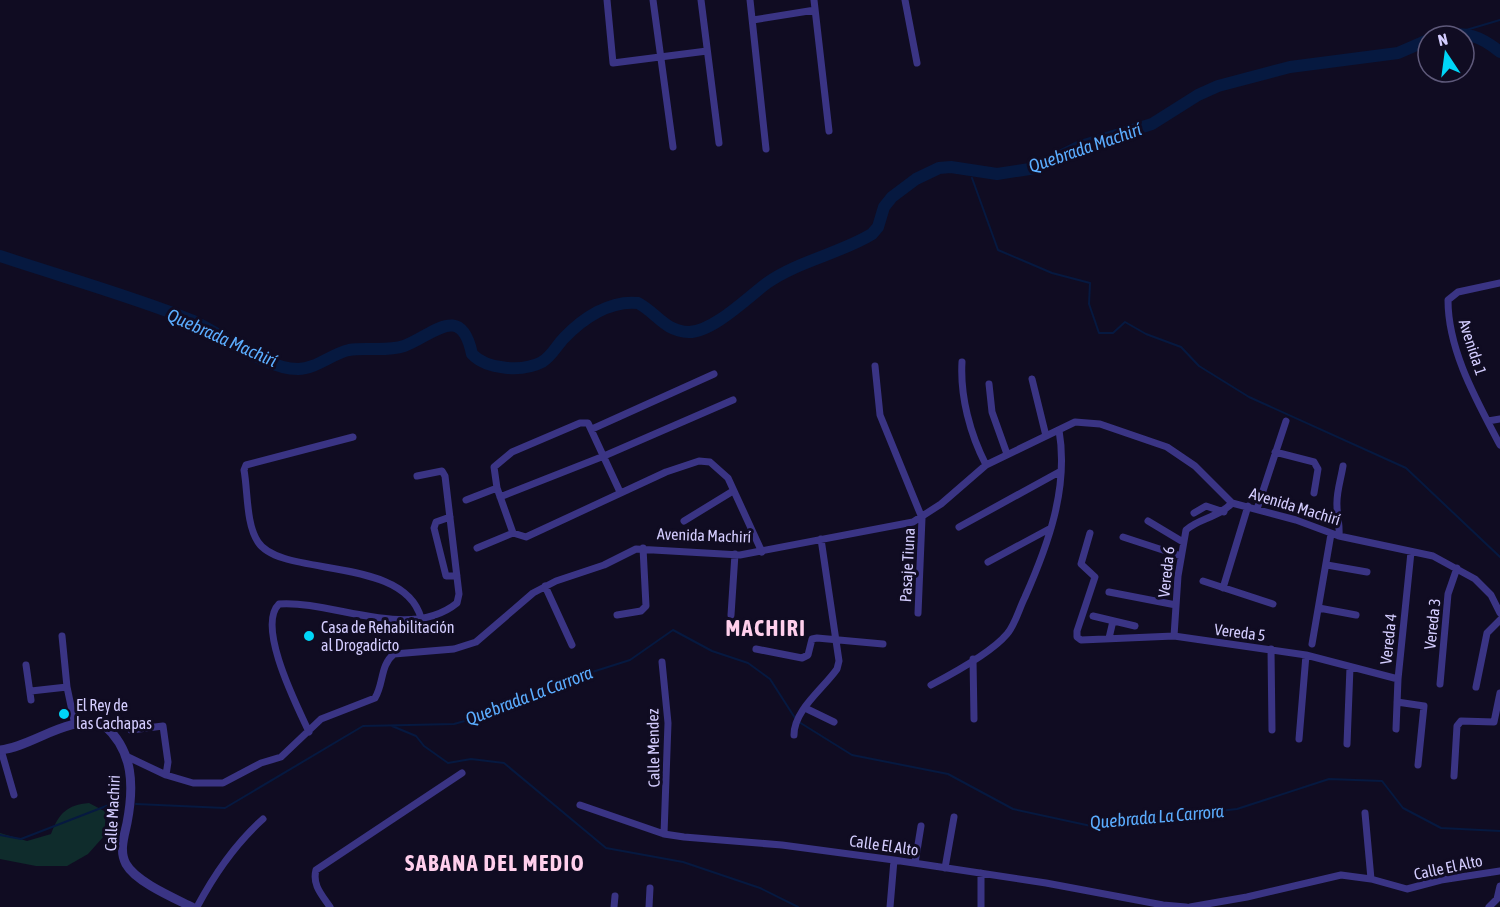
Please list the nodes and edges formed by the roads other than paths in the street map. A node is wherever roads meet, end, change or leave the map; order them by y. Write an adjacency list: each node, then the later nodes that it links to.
1 (607, 0): 10 (street)
2 (653, 0): 10 (street)
3 (701, 0): 9 (street)
4 (750, 0): 8 (street)
5 (814, 0): 7 (street)
6 (905, 0): 11 (street)
7 (815, 10): 8 (street); 12 (street)
8 (753, 20): 15 (street)
9 (707, 51): 10 (street); 13 (street)
10 (662, 57): 14 (street)
11 (917, 63)
12 (830, 131)
13 (718, 142)
14 (673, 147)
15 (766, 149)
16 (1500, 283): 25 (street, Avenida 1)
17 (962, 362): 34 (street)
18 (875, 366): 50 (street)
19 (714, 374): 26 (street)
20 (1032, 379): 28 (street)
21 (989, 384): 32 (street)
22 (733, 400): 33 (street)
23 (1500, 419): 25 (street)
24 (1286, 421): 31 (street)
25 (1488, 422): 30 (street, Avenida 1)
26 (592, 429): 33 (street); 38 (street)
27 (1059, 430): 28 (street, Avenida Machirí); 36 (street); 44 (street, Avenida Machirí)
28 (1046, 436): 32 (street, Avenida Machirí)
29 (353, 437): 85 (street)
30 (1500, 445)
31 (1275, 452): 41 (street); 46 (street)
32 (1007, 454): 34 (street, Avenida Machirí)
33 (604, 456): 40 (street); 42 (street)
34 (986, 465): 50 (street, Avenida Machirí)
35 (1343, 466): 57 (street)
36 (1061, 471): 53 (street); 54 (street)
37 (417, 476): 49 (street)
38 (497, 488): 42 (street); 43 (street)
39 (733, 491): 40 (street); 51 (street); 63 (street)
40 (620, 492): 55 (street)
41 (1314, 493)
42 (500, 497): 55 (street)
43 (466, 500)
44 (1232, 503): 45 (street, Avenida Machirí); 47 (street, Vereda 6)
45 (1248, 506): 46 (street, Avenida Machirí); 74 (street)
46 (1257, 509): 57 (street, Avenida Machirí)
47 (1224, 512): 48 (street); 60 (street, Vereda 6)
48 (1194, 513)
49 (450, 517): 71 (street); 71 (street)
50 (922, 518): 59 (street, Avenida Machirí); 79 (street, Pasaje Tiuna)
51 (684, 521)
52 (1148, 521): 60 (street)
53 (959, 527)
54 (1051, 528): 67 (street); 99 (street)
55 (513, 533): 61 (street)
56 (1090, 533): 91 (street, Vereda 5)
57 (1335, 535): 64 (street, Avenida Machirí); 68 (street)
58 (1123, 537): 66 (street)
59 (821, 539): 63 (street, Avenida Machirí); 92 (street)
60 (1183, 542): 66 (street, Vereda 6)
61 (477, 548)
62 (643, 548): 65 (street, Avenida Machirí); 73 (street, Avenida Machirí); 81 (street)
63 (762, 552): 65 (street, Avenida Machirí)
64 (1411, 552): 69 (street, Avenida Machirí); 103 (street, Vereda 4)
65 (735, 554): 82 (street)
66 (1181, 556): 77 (street, Vereda 6)
67 (988, 562)
68 (1327, 565): 70 (street); 78 (street)
69 (1457, 568): 80 (street, Avenida Machirí); 104 (street, Vereda 3)
70 (1367, 572)
71 (457, 576): 85 (street)
72 (1203, 582): 74 (street)
73 (545, 586): 95 (street); 119 (street, Avenida Machirí)
74 (1223, 588): 76 (street)
75 (1109, 592): 77 (street)
76 (1273, 604)
77 (1176, 605): 90 (street, Vereda 6)
78 (1319, 608): 83 (street); 94 (street)
79 (918, 613)
80 (1500, 613)
81 (618, 615)
82 (731, 615)
83 (1356, 615)
84 (1093, 616): 87 (street)
85 (420, 618): 119 (street)
86 (1500, 620): 107 (street)
87 (1113, 621): 88 (street); 91 (street)
88 (1135, 626)
89 (62, 636): 106 (street)
90 (1174, 636): 91 (street, Vereda 5); 97 (street, Vereda 5)
91 (1109, 638)
92 (838, 640): 93 (street); 96 (street); 112 (street)
93 (883, 644)
94 (1312, 644)
95 (572, 645)
96 (756, 649)
97 (1271, 649): 98 (street, Vereda 5); 118 (street)
98 (1306, 655): 102 (street, Vereda 5); 121 (street)
99 (973, 659): 105 (street); 113 (street)
100 (662, 662): 135 (street, Calle Mendez)
101 (26, 665): 108 (street)
102 (1350, 667): 103 (street, Vereda 5); 122 (street)
103 (1398, 679): 111 (street, Vereda 4)
104 (1440, 684)
105 (931, 685)
106 (67, 687): 108 (street); 115 (street)
107 (1476, 687)
108 (31, 691): 110 (street)
109 (1500, 693): 128 (street)
110 (31, 700)
111 (1397, 702): 116 (street, Vereda 4); 125 (street)
112 (806, 708): 114 (street); 120 (street)
113 (974, 719)
114 (834, 722)
115 (75, 725): 123 (street, Avenida Machirí); 124 (street, Avenida Machirí)
116 (1396, 729)
117 (131, 730): 127 (street)
118 (1272, 730)
119 (309, 732): 127 (street, Avenida Machirí)
120 (794, 735)
121 (1299, 739)
122 (1347, 744)
123 (0, 750): 129 (street)
124 (128, 757): 127 (street, Avenida Machirí); 146 (street, Calle Machiri)
125 (1418, 765)
126 (462, 773): 148 (street)
127 (166, 775)
128 (1454, 776)
129 (14, 795)
130 (580, 805): 135 (street, Calle El Alto)
131 (1365, 813): 141 (street)
132 (954, 817): 138 (street)
133 (263, 819): 147 (street)
134 (921, 826): 137 (street)
135 (664, 834): 136 (street, Calle El Alto)
136 (894, 860): 137 (street, Calle El Alto); 151 (street)
137 (915, 863): 138 (street, Calle El Alto)
138 (945, 868): 140 (street, Calle El Alto)
139 (1500, 871): 141 (street, Calle El Alto)
140 (981, 873): 152 (street); 153 (street, Calle El Alto)
141 (1371, 879): 145 (street, Calle El Alto)
142 (1500, 886): 155 (street)
143 (650, 888): 150 (street)
144 (615, 896): 149 (street)
145 (1247, 897): 153 (street, Calle El Alto); 154 (street)
146 (192, 907)
147 (197, 907)
148 (330, 907)
149 (614, 907)
150 (649, 907)
151 (890, 907)
152 (981, 907)
153 (1188, 907)
154 (1248, 907)
155 (1489, 907)

